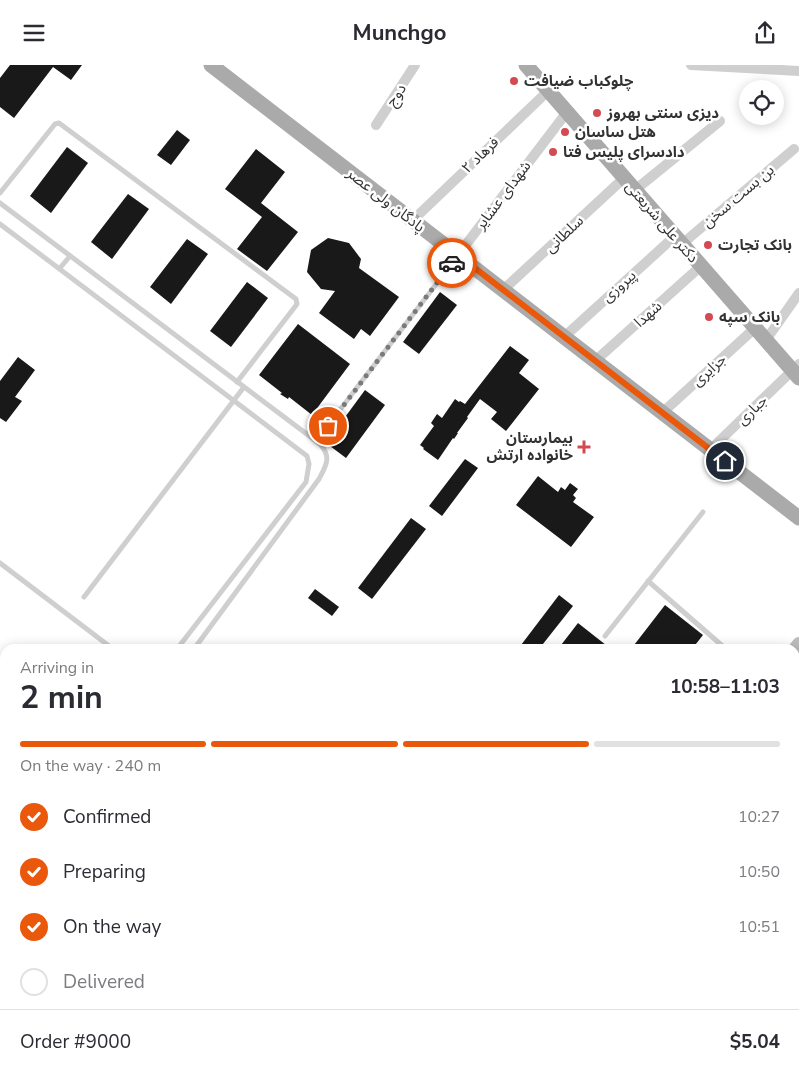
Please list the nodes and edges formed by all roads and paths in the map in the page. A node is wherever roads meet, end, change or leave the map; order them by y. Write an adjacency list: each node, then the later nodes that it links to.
1 (211, 65): 16 (main road, پادگان ولی عصر)
2 (415, 65): 10 (street, دوج)
3 (526, 65): 7 (main road, دکتر علی شریعتی)
4 (691, 65): 5 (street)
5 (772, 67): 6 (street)
6 (799, 71)
7 (548, 91): 8 (main road, دکتر علی شریعتی); 16 (street, فرهاد ۲)
8 (567, 112): 12 (main road, دکتر علی شریعتی); 19 (street, شهدای عشایر)
9 (720, 121): 13 (street)
10 (376, 125)
11 (794, 149): 18 (street, بن بست سخن)
12 (624, 178): 13 (main road, دکتر علی شریعتی); 23 (street, سلطانی)
13 (635, 190): 18 (main road, دکتر علی شریعتی)
14 (0, 193): 30 (lane)
15 (0, 203): 20 (lane)
16 (413, 220): 19 (main road, پادگان ولی عصر)
17 (0, 223): 22 (lane)
18 (678, 240): 21 (main road, دکتر علی شریعتی); 26 (street, پیروزی)
19 (458, 255): 23 (main road, پادگان ولی عصر); 34 (lane)
20 (70, 256): 22 (lane); 30 (lane)
21 (702, 266): 25 (main road, دکتر علی شریعتی); 28 (street, شهدا)
22 (60, 269): 32 (lane)
23 (503, 290): 26 (main road, پادگان ولی عصر)
24 (799, 293): 27 (street)
25 (755, 328): 27 (main road, دکتر علی شریعتی); 33 (street, جزایری)
26 (564, 337): 28 (main road, پادگان ولی عصر)
27 (766, 340): 29 (main road, دکتر علی شریعتی)
28 (595, 361): 33 (main road, پادگان ولی عصر)
29 (797, 371): 35 (street, جباری)
30 (237, 381): 31 (lane)
31 (244, 387): 32 (lane); 34 (lane)
32 (234, 400): 40 (lane); 43 (lane)
33 (662, 413): 35 (main road, پادگان ولی عصر)
34 (316, 441): 44 (lane)
35 (710, 450): 37 (main road, پادگان ولی عصر)
36 (703, 512): 39 (lane)
37 (799, 518)
38 (0, 563): 42 (lane)
39 (648, 581): 41 (lane); 45 (lane)
40 (84, 597)
41 (605, 636)
42 (106, 644)
43 (181, 644)
44 (198, 644)
45 (718, 644)

